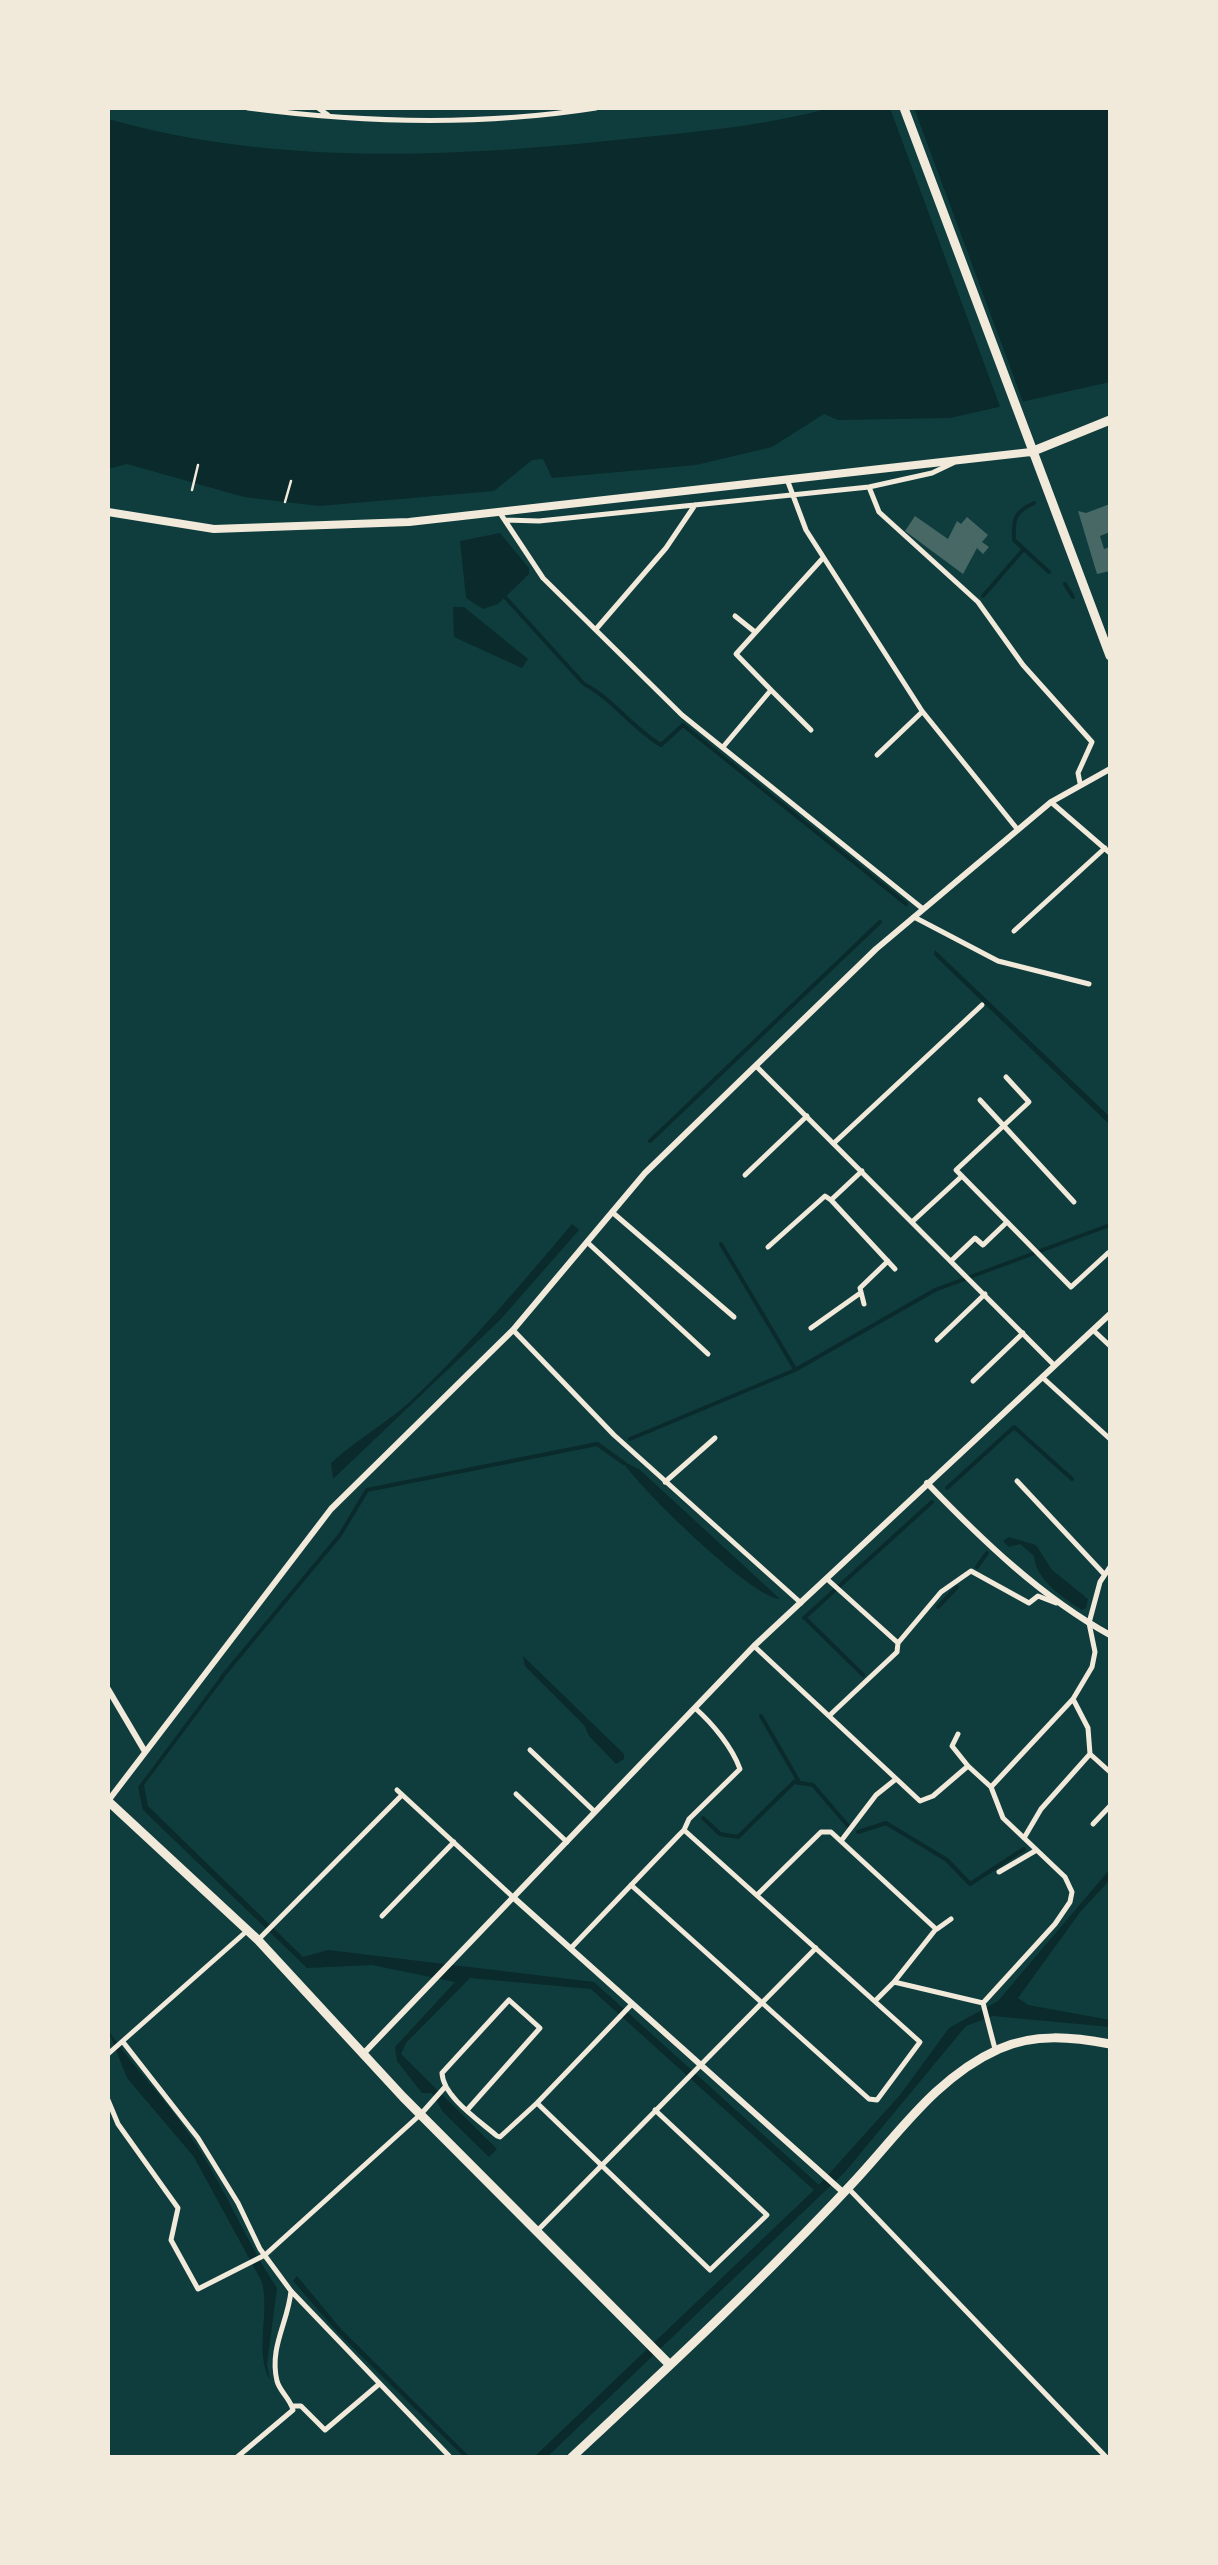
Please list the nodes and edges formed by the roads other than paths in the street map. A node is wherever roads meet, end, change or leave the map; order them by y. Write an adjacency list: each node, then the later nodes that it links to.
1 (248, 108): 5 (street)
2 (318, 108): 5 (street)
3 (596, 108): 5 (street)
4 (904, 108): 7 (main road)
5 (330, 116)
6 (1110, 420): 7 (main road)
7 (1031, 452): 8 (main road); 19 (main road)
8 (964, 457): 9 (main road); 10 (street)
9 (788, 482): 11 (street); 14 (main road)
10 (869, 487): 11 (street); 26 (street)
11 (791, 493): 12 (street); 15 (street)
12 (696, 504): 14 (street); 17 (street)
13 (108, 512): 14 (main road)
14 (501, 516): 17 (street)
15 (823, 558): 18 (street); 21 (street)
16 (735, 616): 18 (street)
17 (597, 628): 23 (street)
18 (754, 632): 20 (street)
19 (1110, 656)
20 (771, 690): 22 (street); 23 (street)
21 (922, 711): 24 (street); 28 (street)
22 (811, 730)
23 (723, 747): 30 (street)
24 (877, 754)
25 (1110, 769): 26 (street)
26 (1080, 783): 27 (street)
27 (1051, 802): 28 (street); 29 (street)
28 (1018, 830): 30 (street)
29 (1108, 850): 32 (street)
30 (923, 909): 31 (street)
31 (914, 917): 33 (street); 35 (street)
32 (1014, 931)
33 (1089, 984)
34 (982, 1005): 40 (street)
35 (754, 1064): 38 (street); 46 (street)
36 (1006, 1077): 39 (street)
37 (980, 1100): 39 (street)
38 (807, 1116): 40 (street); 42 (street)
39 (1004, 1126): 43 (street); 45 (street)
40 (834, 1143): 41 (street)
41 (862, 1171): 44 (street); 47 (street)
42 (744, 1174)
43 (962, 1176): 47 (street); 48 (street)
44 (831, 1200): 50 (street); 53 (street)
45 (1074, 1202)
46 (612, 1212): 49 (street); 59 (street)
47 (913, 1222): 52 (street)
48 (1007, 1222): 51 (street); 52 (street)
49 (587, 1242): 61 (street); 66 (street)
50 (768, 1248)
51 (1110, 1255)
52 (952, 1260): 56 (street)
53 (888, 1262): 54 (street); 55 (street)
54 (895, 1269)
55 (859, 1294): 57 (street); 60 (street)
56 (985, 1294): 63 (street); 64 (street)
57 (864, 1304)
58 (1110, 1314): 62 (street)
59 (734, 1316)
60 (811, 1328)
61 (512, 1330): 73 (street); 89 (street)
62 (1093, 1330): 65 (street); 67 (street)
63 (1023, 1333): 67 (street); 69 (street)
64 (937, 1340)
65 (1110, 1346)
66 (708, 1354)
67 (1054, 1365): 68 (street)
68 (1041, 1376): 71 (street); 74 (street)
69 (974, 1381)
70 (715, 1438): 73 (street)
71 (1110, 1438)
72 (1017, 1481): 76 (street)
73 (665, 1482): 78 (street)
74 (927, 1483): 77 (street); 79 (street)
75 (1110, 1567): 76 (street)
76 (1105, 1574): 80 (street)
77 (826, 1578): 78 (street); 82 (street)
78 (801, 1602): 83 (street)
79 (1056, 1603): 80 (street); 82 (street)
80 (1089, 1623): 81 (street); 85 (street)
81 (1110, 1635)
82 (898, 1643): 87 (street)
83 (754, 1646): 86 (street); 87 (street)
84 (108, 1690): 89 (street)
85 (1073, 1700): 91 (street); 95 (street)
86 (695, 1707): 99 (street); 101 (street)
87 (830, 1715): 94 (street)
88 (958, 1734): 92 (street)
89 (144, 1750): 97 (street)
90 (530, 1750): 99 (street)
91 (1090, 1754): 93 (street); 102 (street)
92 (968, 1766): 94 (street); 95 (street)
93 (1110, 1772)
94 (896, 1778): 103 (street)
95 (991, 1787): 102 (street)
96 (516, 1794): 105 (street)
97 (108, 1801): 114 (main road)
98 (1110, 1806): 100 (street)
99 (596, 1812): 105 (street)
100 (1093, 1824)
101 (684, 1830): 108 (street); 109 (street)
102 (1024, 1838): 106 (street)
103 (842, 1841): 109 (street); 113 (street)
104 (454, 1842): 110 (street); 111 (street); 115 (street)
105 (567, 1842): 110 (street)
106 (1036, 1852): 107 (street); 121 (street)
107 (999, 1872)
108 (630, 1885): 116 (street); 119 (street)
109 (757, 1894): 117 (street)
110 (514, 1898): 116 (street); 127 (street)
111 (382, 1916)
112 (951, 1919): 113 (street)
113 (936, 1929): 118 (street)
114 (248, 1930): 115 (main road); 123 (street)
115 (258, 1940): 127 (main road)
116 (571, 1948): 122 (street)
117 (816, 1948): 119 (street); 120 (street)
118 (894, 1982): 120 (street); 121 (street)
119 (761, 2002): 120 (street); 128 (street)
120 (875, 2002)
121 (983, 2003): 125 (street)
122 (630, 2006): 128 (street); 131 (street)
123 (122, 2043): 126 (street); 138 (street)
124 (1110, 2044): 125 (main road)
125 (996, 2050): 136 (main road)
126 (109, 2052)
127 (364, 2053): 134 (main road)
128 (697, 2067): 133 (street); 136 (street)
129 (445, 2087): 132 (street); 132 (street); 134 (street)
130 (108, 2100): 138 (street)
131 (537, 2103): 132 (street); 135 (street)
132 (468, 2109)
133 (654, 2110): 135 (street); 135 (street)
134 (421, 2114): 137 (main road); 138 (street)
135 (600, 2166): 137 (street)
136 (843, 2189): 140 (main road); 146 (street)
137 (538, 2230): 140 (main road)
138 (263, 2257): 139 (street)
139 (291, 2292): 141 (street); 142 (street)
140 (670, 2366): 145 (main road)
141 (378, 2385): 142 (street); 144 (street)
142 (292, 2406): 143 (street)
143 (236, 2458)
144 (452, 2458)
145 (571, 2458)
146 (1107, 2458)

